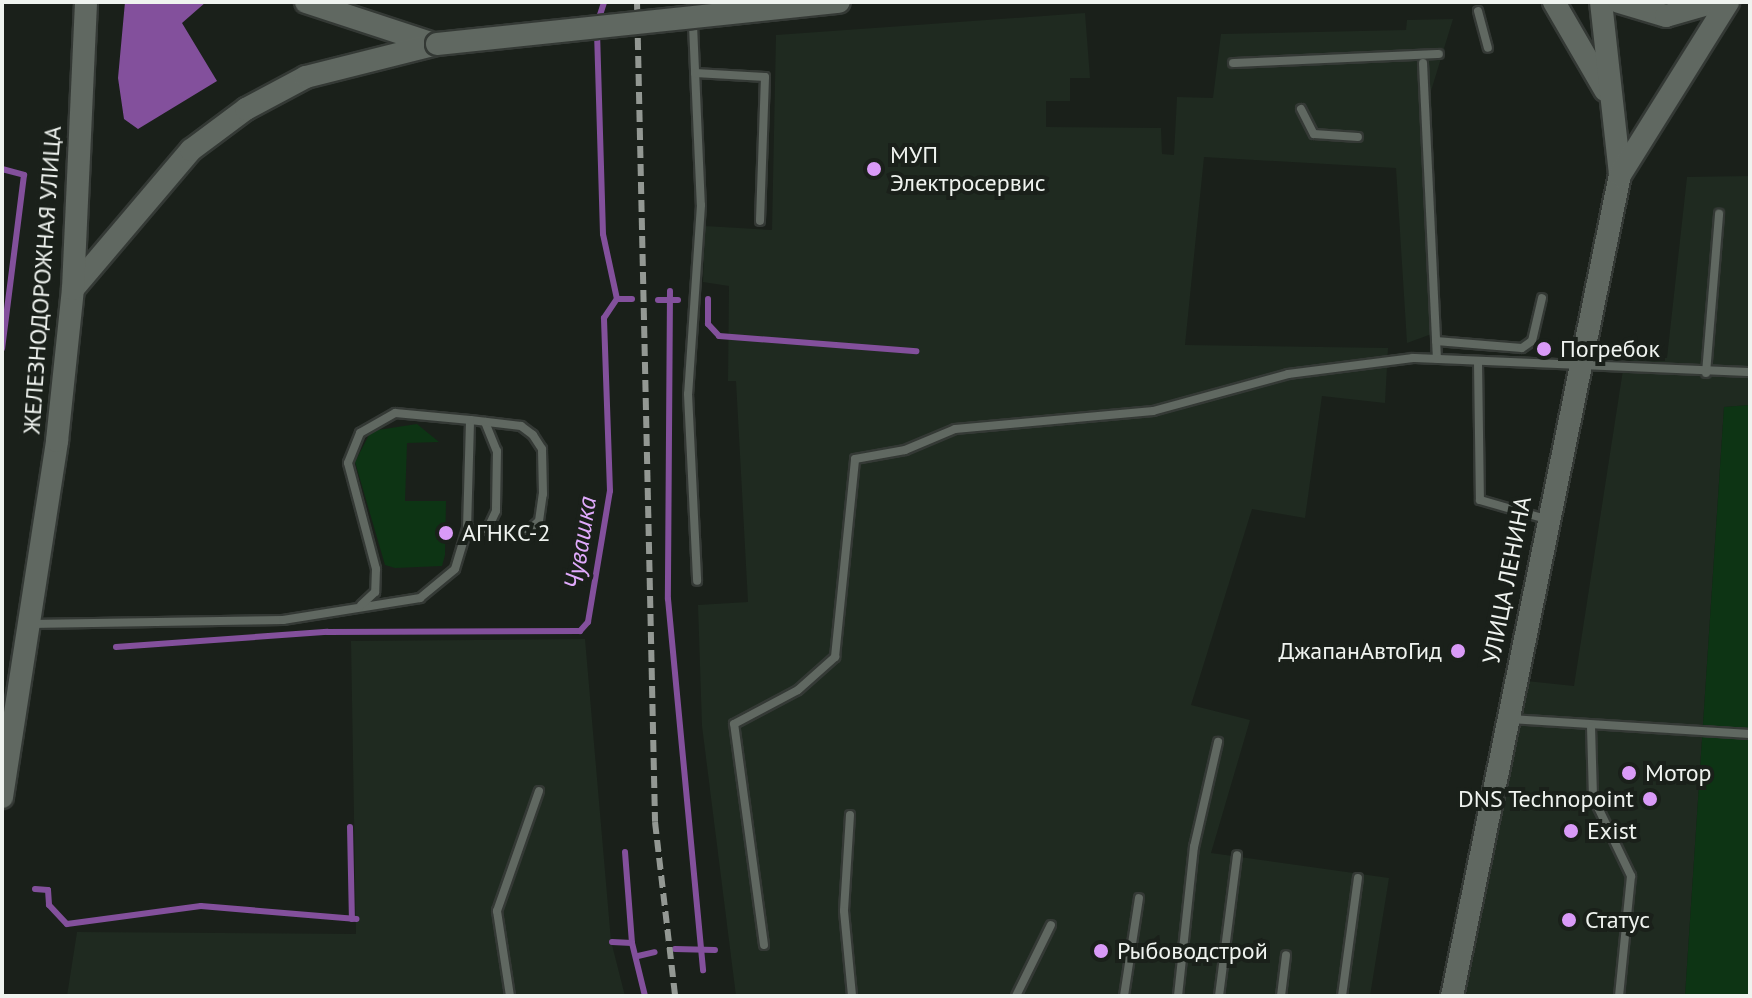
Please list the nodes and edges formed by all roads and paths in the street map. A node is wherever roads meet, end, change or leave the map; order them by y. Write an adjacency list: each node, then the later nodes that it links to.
1 (86, 2): 25 (main road, ЖЕЛЕЗНОДОРОЖНАЯ УЛИЦА)
2 (306, 2): 11 (main road)
3 (692, 2): 16 (lane)
4 (839, 2): 11 (main road, bridge)
5 (1554, 2): 19 (main road)
6 (1601, 2): 19 (main road)
7 (1619, 2): 8 (main road)
8 (1715, 2)
9 (1728, 2): 22 (main road)
10 (1478, 11): 12 (lane)
11 (437, 44): 25 (main road)
12 (1488, 48)
13 (1439, 54): 14 (lane)
14 (1233, 63)
15 (1423, 63): 27 (lane)
16 (695, 73): 17 (lane); 38 (lane)
17 (765, 77): 18 (lane); 24 (lane)
18 (775, 83)
19 (1610, 100): 22 (main road)
20 (1301, 109): 21 (lane)
21 (1358, 137)
22 (1620, 175): 30 (main road, УЛИЦА ЛЕНИНА)
23 (1719, 214): 32 (lane)
24 (760, 221)
25 (73, 289): 40 (main road, ЖЕЛЕЗНОДОРОЖНАЯ УЛИЦА)
26 (1542, 298): 27 (lane)
27 (1436, 341): 28 (lane)
28 (1437, 359): 29 (lane); 52 (lane)
29 (1478, 362): 30 (lane); 35 (lane)
30 (1576, 369): 32 (lane); 35 (main road, УЛИЦА ЛЕНИНА)
31 (1750, 372): 32 (lane)
32 (1706, 373)
33 (470, 420): 34 (lane); 36 (lane); 39 (lane)
34 (485, 422): 37 (lane); 37 (lane)
35 (1546, 519): 41 (main road, УЛИЦА ЛЕНИНА)
36 (467, 529): 37 (lane); 39 (lane)
37 (487, 530)
38 (697, 581)
39 (361, 605): 40 (lane)
40 (29, 624): 46 (main road, ЖЕЛЕЗНОДОРОЖНАЯ УЛИЦА)
41 (1505, 719): 42 (lane); 62 (main road, УЛИЦА ЛЕНИНА)
42 (1591, 726): 43 (lane); 63 (lane)
43 (1750, 734)
44 (1218, 742): 58 (lane)
45 (539, 791): 54 (lane)
46 (2, 797)
47 (850, 815): 55 (lane)
48 (1237, 855): 59 (lane)
49 (1358, 878): 61 (lane)
50 (1139, 898): 57 (lane)
51 (1051, 925): 56 (lane)
52 (764, 945)
53 (1286, 955): 60 (lane)
54 (510, 996)
55 (852, 996)
56 (1016, 996)
57 (1124, 996)
58 (1178, 996)
59 (1219, 996)
60 (1281, 996)
61 (1342, 996)
62 (1452, 996)
63 (1619, 996)

